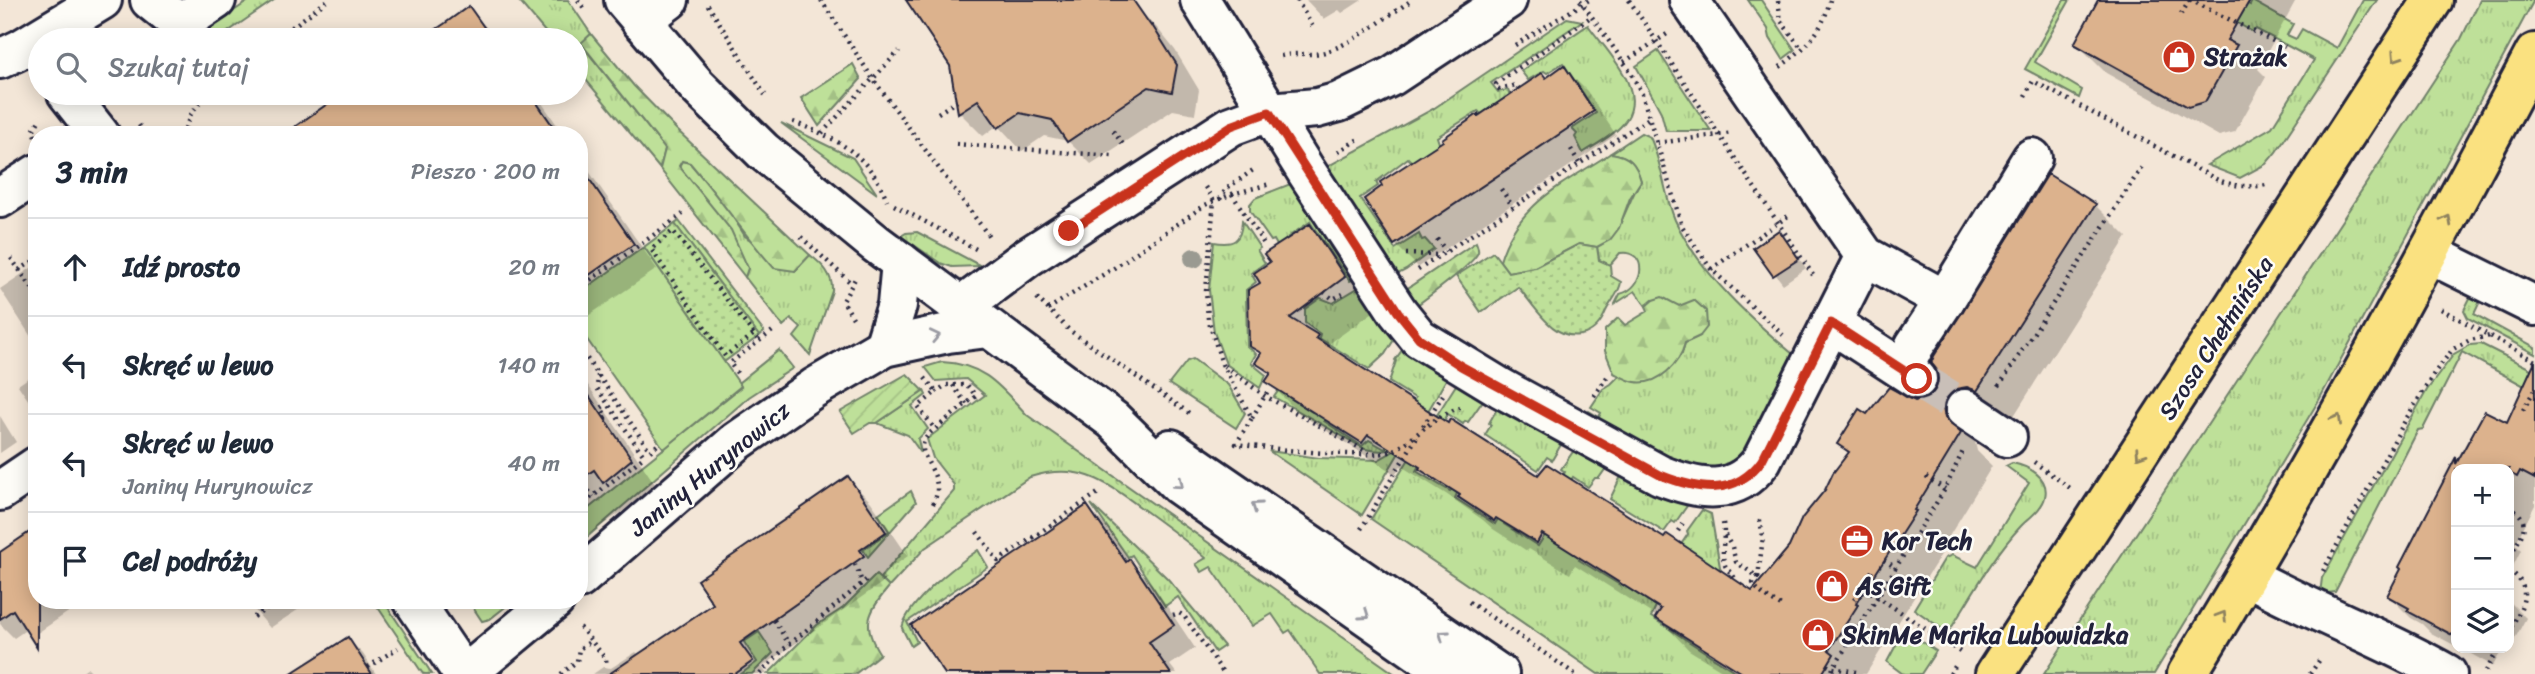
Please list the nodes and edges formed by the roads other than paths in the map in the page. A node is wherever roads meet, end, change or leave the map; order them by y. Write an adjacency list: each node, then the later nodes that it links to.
1 (102, 0): 9 (street)
2 (150, 0): 3 (street)
3 (216, 0)
4 (1200, 0): 12 (street)
5 (1507, 0): 12 (street, Janiny Hurynowicz)
6 (2433, 0): 37 (main road, Szosa Chełmińska, one-way to 37)
7 (645, 7): 19 (street)
8 (1694, 7): 18 (street)
9 (55, 28)
10 (2535, 53): 17 (main road, one-way to 10)
11 (76, 105): 13 (street)
12 (1269, 112): 22 (street); 23 (street, Janiny Hurynowicz)
13 (93, 126)
14 (2032, 158): 20 (street)
15 (28, 180): 16 (street)
16 (0, 198)
17 (2430, 254): 21 (street); 31 (main road, one-way to 17)
18 (1865, 256): 20 (street); 22 (street)
19 (901, 261): 23 (street); 24 (street)
20 (1945, 300): 22 (street)
21 (2535, 306)
22 (1834, 317)
23 (974, 318): 24 (street, Janiny Hurynowicz, one-way to 23); 26 (street)
24 (884, 347): 30 (street, Janiny Hurynowicz)
25 (1965, 409): 27 (street)
26 (1113, 419): 35 (street, one-way to 35); 36 (street, one-way to 26)
27 (2019, 444)
28 (28, 472): 29 (street)
29 (0, 491)
30 (588, 571)
31 (2247, 576): 38 (main road, one-way to 31); 39 (street)
32 (419, 609): 34 (street)
33 (544, 609): 34 (street)
34 (465, 674)
35 (1450, 674)
36 (1499, 674)
37 (1995, 674)
38 (2187, 674)
39 (2447, 674)

